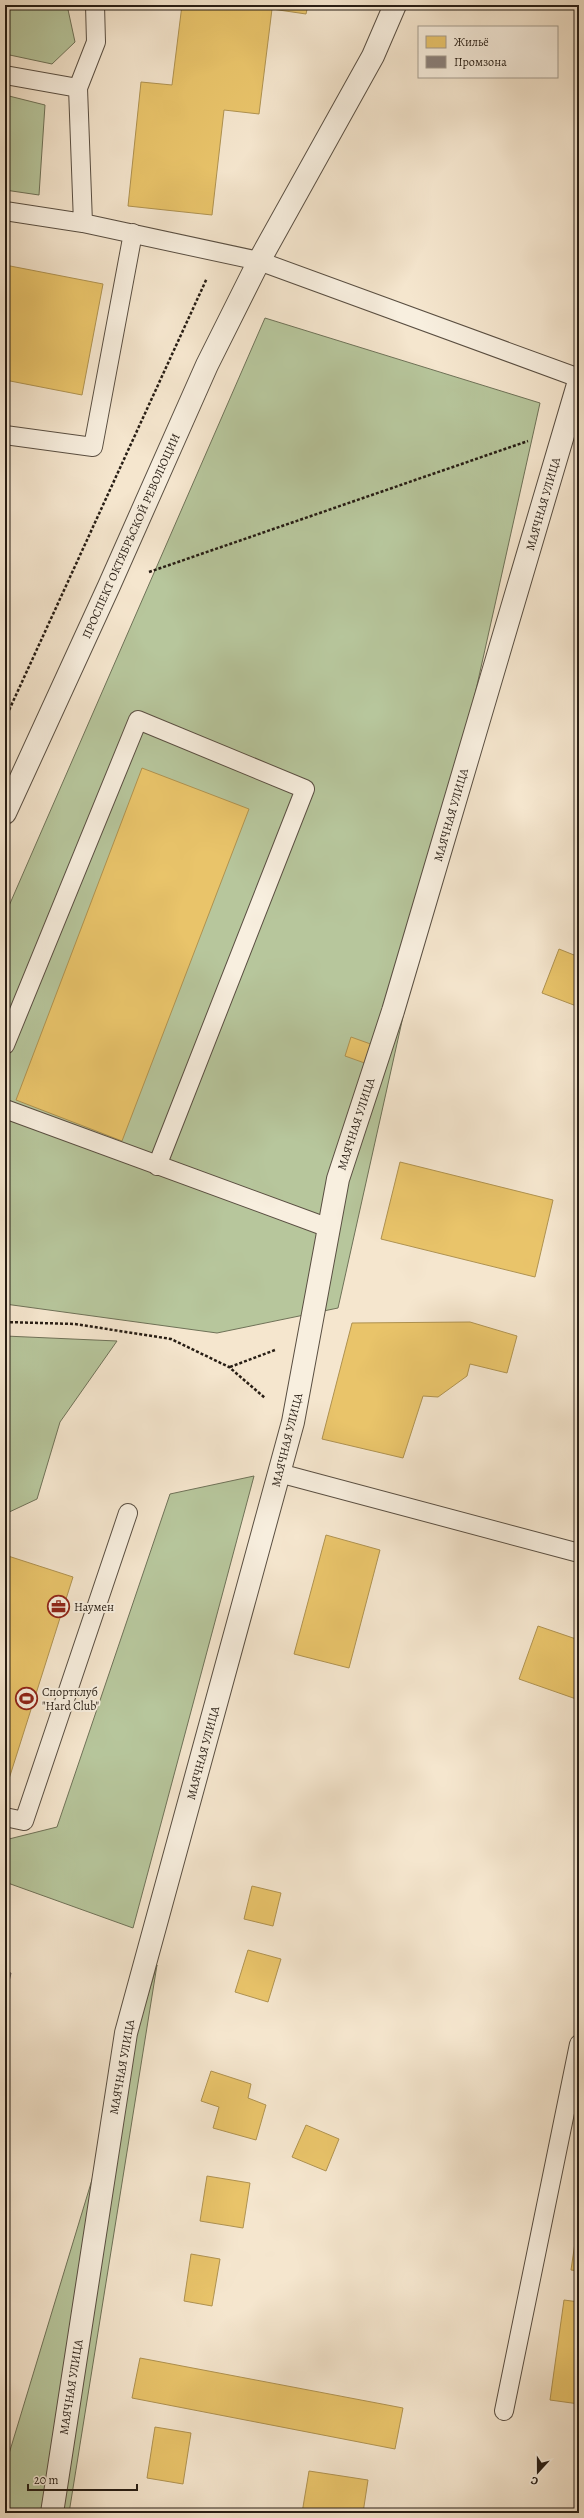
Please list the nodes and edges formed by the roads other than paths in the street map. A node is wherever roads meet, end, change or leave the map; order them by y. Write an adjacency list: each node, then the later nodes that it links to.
1 (94, 5): 4 (lane)
2 (395, 5): 8 (street, ПРОСПЕКТ ОКТЯБРЬСКОЙ РЕВОЛЮЦИИ)
3 (5, 75): 4 (lane)
4 (78, 88): 6 (lane)
5 (5, 211): 6 (lane)
6 (83, 222): 7 (lane)
7 (133, 233): 8 (lane); 10 (lane)
8 (259, 261): 9 (lane); 11 (street, ПРОСПЕКТ ОКТЯБРЬСКОЙ РЕВОЛЮЦИИ)
9 (579, 380): 15 (street, МАЯЧНАЯ УЛИЦА)
10 (5, 435)
11 (5, 812)
12 (5, 1045): 14 (lane)
13 (5, 1109): 14 (lane)
14 (157, 1166): 15 (lane)
15 (329, 1228): 16 (street, МАЯЧНАЯ УЛИЦА)
16 (279, 1473): 18 (lane); 22 (street, МАЯЧНАЯ УЛИЦА)
17 (128, 1513): 19 (lane)
18 (579, 1553)
19 (5, 1818)
20 (579, 2044): 21 (lane)
21 (504, 2411)
22 (52, 2513)

